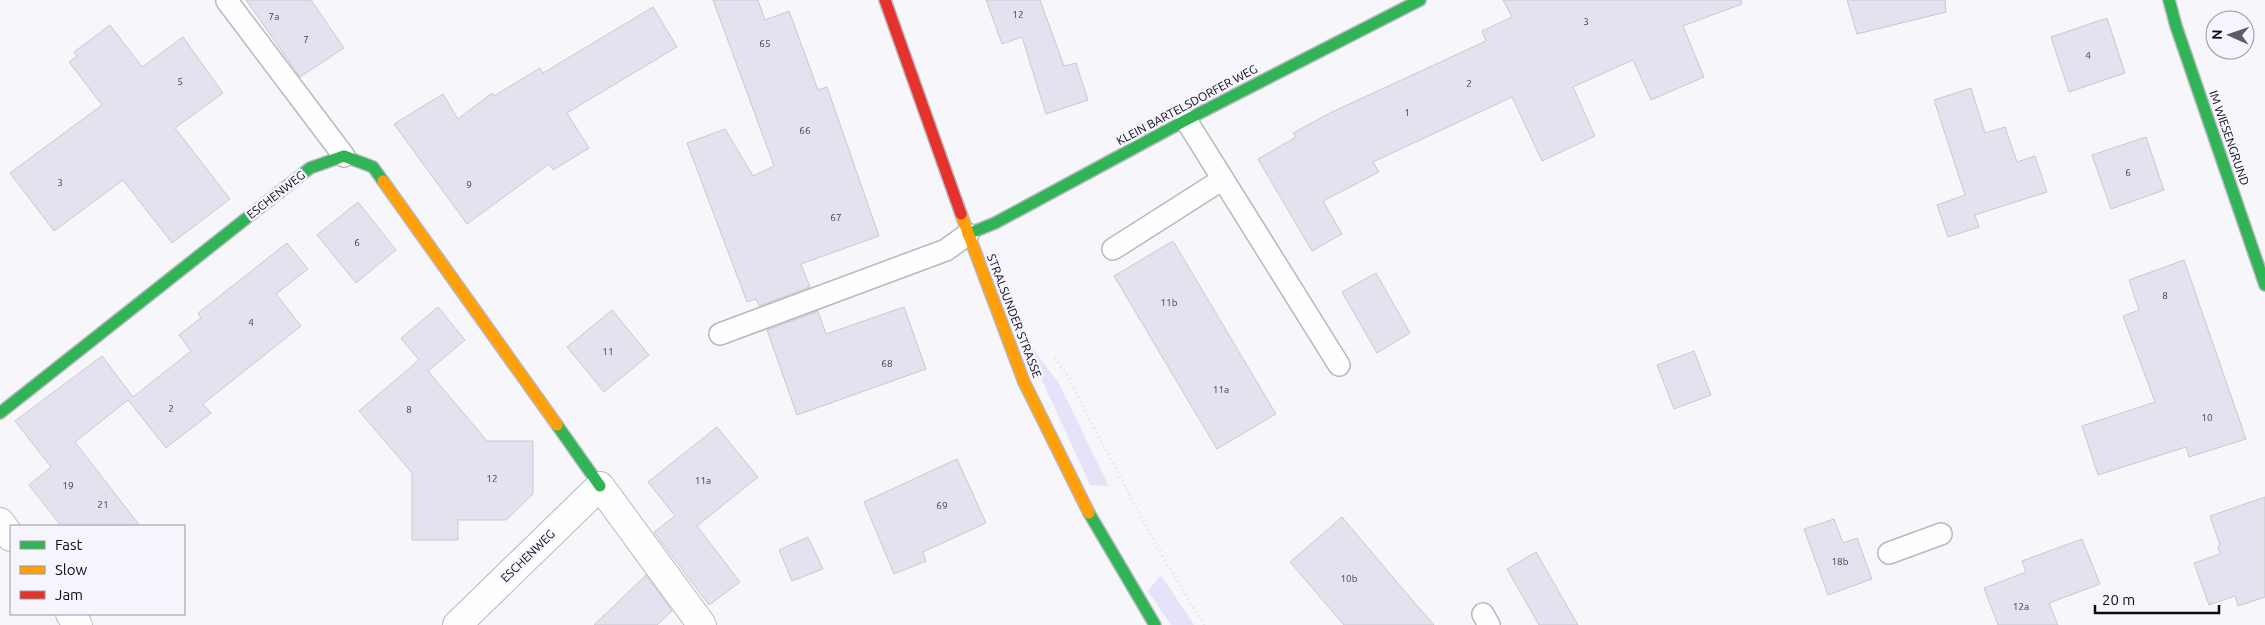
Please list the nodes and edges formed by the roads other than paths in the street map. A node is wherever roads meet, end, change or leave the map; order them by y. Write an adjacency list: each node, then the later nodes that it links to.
1 (885, 0): 8 (street, STRALSUNDER STRASSE)
2 (1420, 0): 5 (street, KLEIN BARTELSDORFER WEG)
3 (2170, 0): 10 (street, IM WIESENGRUND)
4 (227, 1): 6 (lane)
5 (1186, 120): 7 (lane); 8 (street, KLEIN BARTELSDORFER WEG)
6 (344, 156): 13 (street, ESCHENWEG); 14 (street)
7 (1223, 179): 9 (lane); 12 (lane)
8 (968, 234): 11 (lane); 21 (street, STRALSUNDER STRASSE)
9 (1113, 248)
10 (2265, 285)
11 (720, 334)
12 (1339, 365)
13 (0, 414)
14 (600, 486): 19 (street, ESCHENWEG); 20 (street)
15 (0, 522): 17 (street)
16 (1941, 534): 18 (lane)
17 (10, 536)
18 (1889, 553)
19 (457, 625)
20 (702, 625)
21 (1155, 625)

